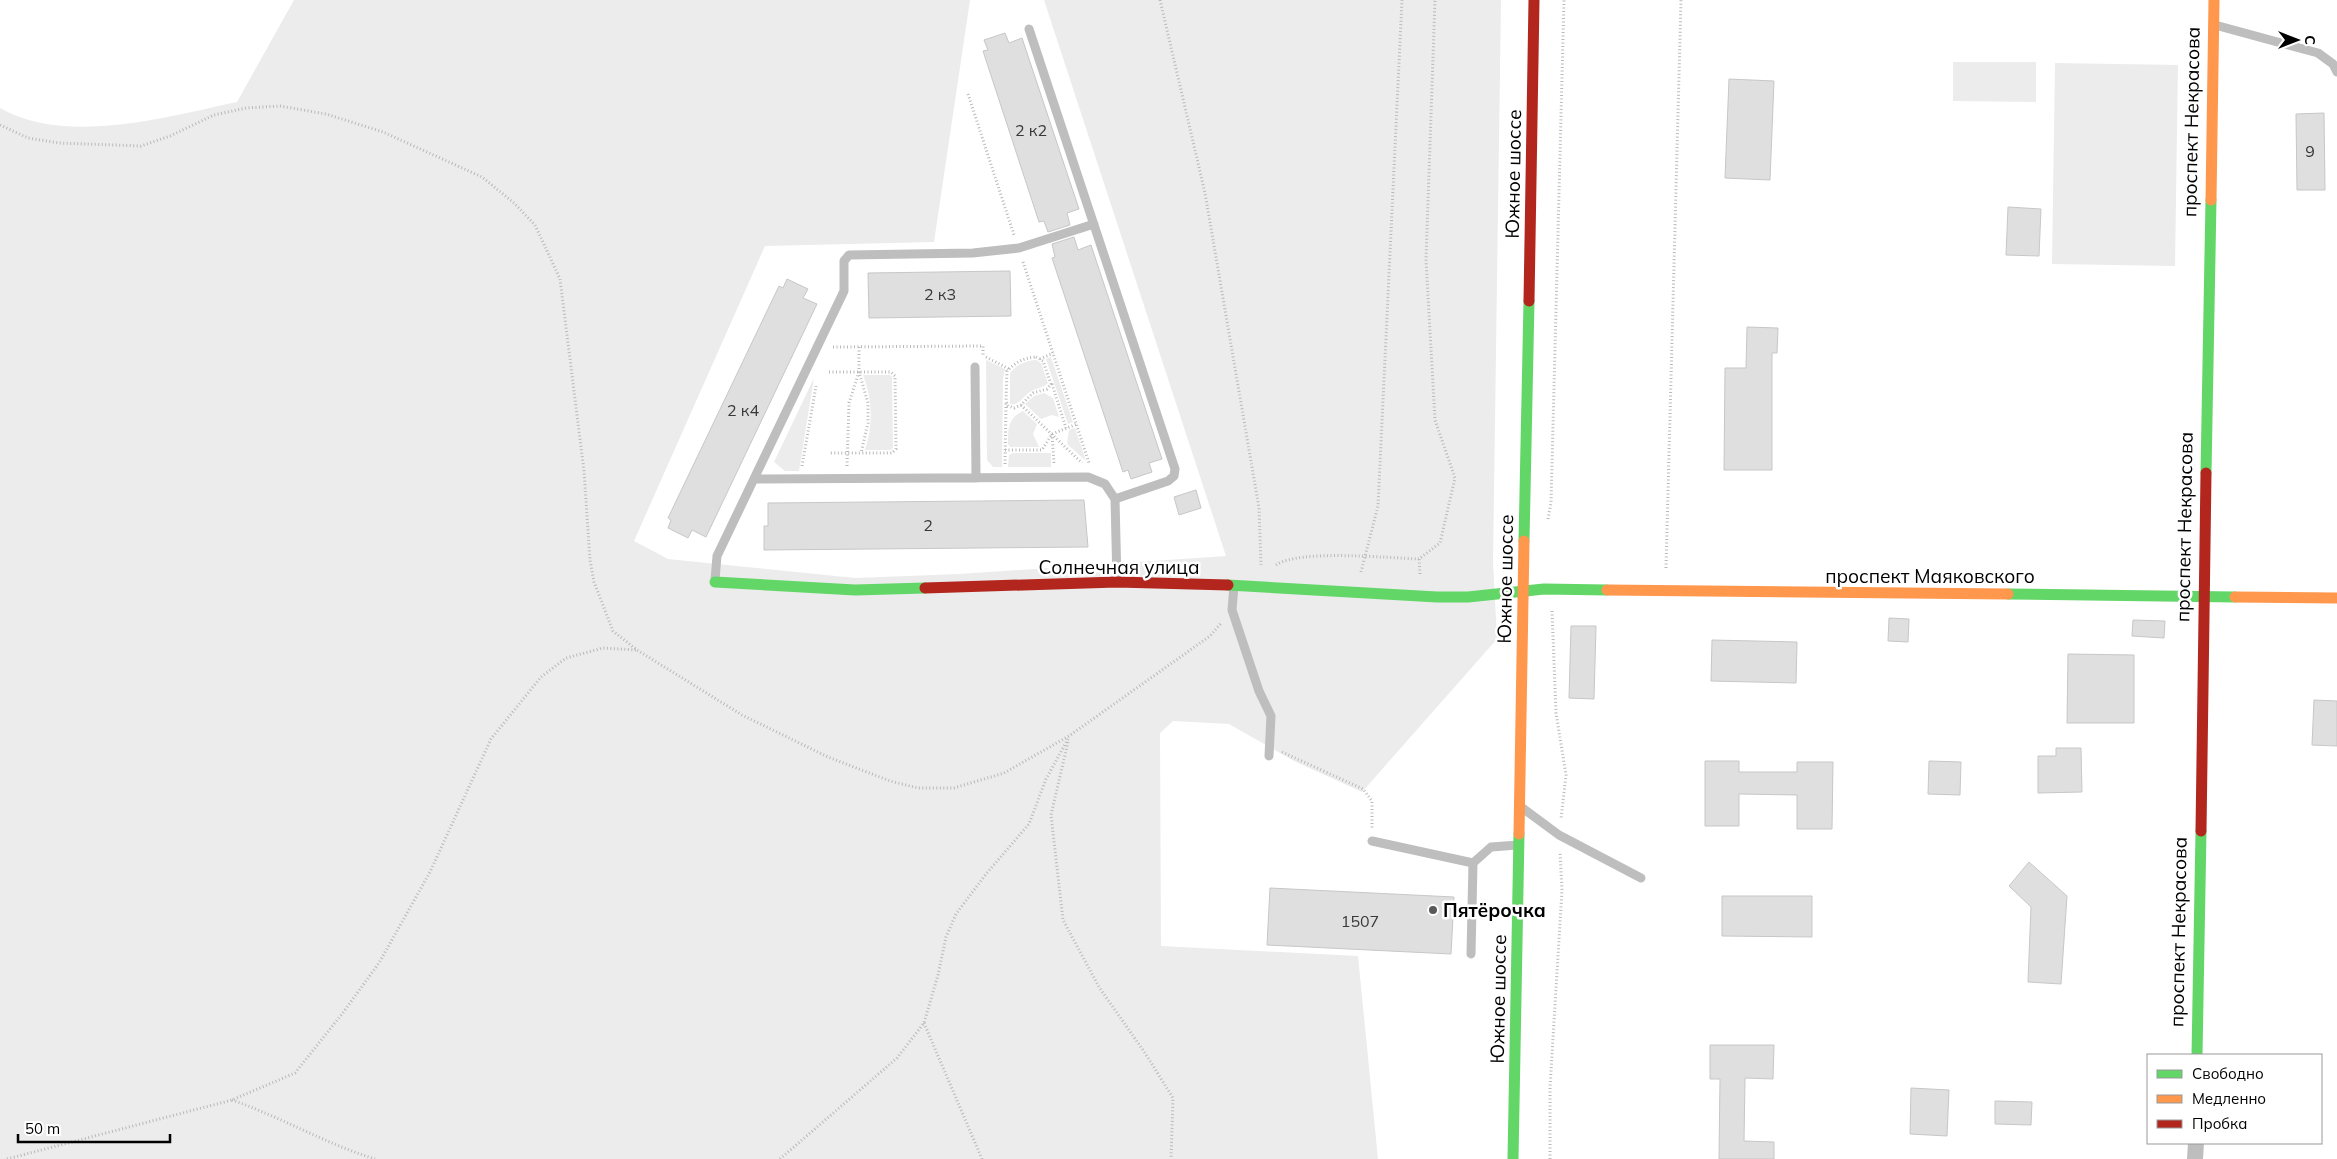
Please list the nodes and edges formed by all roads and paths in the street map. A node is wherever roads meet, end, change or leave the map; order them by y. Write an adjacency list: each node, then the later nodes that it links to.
1 (1160, 0): 45 (path)
2 (1402, 0): 43 (path)
3 (1435, 0): 44 (path)
4 (1534, 0): 51 (street, Южное шоссе)
5 (1564, 0): 42 (path)
6 (1681, 0): 52 (path)
7 (2214, 0): 8 (street, проспект Некрасова)
8 (2213, 25): 10 (lane); 53 (street, проспект Некрасова)
9 (1029, 29): 13 (lane)
10 (2337, 72)
11 (968, 94): 14 (path)
12 (0, 126): 57 (path)
13 (1094, 224): 14 (lane); 41 (lane)
14 (1019, 248): 15 (lane); 17 (path)
15 (818, 345): 16 (path); 39 (lane)
16 (859, 347): 18 (path); 23 (path)
17 (1053, 353): 19 (path); 28 (path)
18 (982, 355): 20 (path); 21 (path)
19 (1040, 359): 21 (path); 24 (path)
20 (979, 366): 37 (lane)
21 (1009, 369): 26 (path)
22 (829, 372): 23 (path)
23 (859, 372): 33 (path); 34 (path); 34 (path)
24 (1051, 384): 27 (path); 29 (path)
25 (816, 385): 40 (path)
26 (1006, 401): 27 (path); 31 (path)
27 (1021, 405): 30 (path)
28 (1077, 424): 29 (path); 35 (path)
29 (1066, 428): 30 (path)
30 (1052, 434): 31 (path); 35 (path); 36 (path)
31 (1005, 450): 38 (path)
32 (830, 453): 33 (path)
33 (847, 453): 34 (path)
34 (861, 453)
35 (1094, 476): 36 (lane); 41 (lane)
36 (1054, 477): 38 (lane)
37 (976, 478): 38 (lane); 40 (lane)
38 (1005, 478)
39 (754, 479): 40 (lane); 47 (lane)
40 (800, 479)
41 (1115, 499): 48 (lane)
42 (1548, 522)
43 (1364, 558): 44 (path); 46 (path)
44 (1419, 559): 54 (path)
45 (1261, 566)
46 (1273, 567)
47 (715, 582): 48 (street, Солнечная улица)
48 (1117, 582): 49 (street, Солнечная улица)
49 (1234, 585): 54 (street, Солнечная улица); 56 (lane)
50 (1544, 589): 51 (street, проспект Маяковского); 52 (street, проспект Маяковского); 62 (path)
51 (1522, 590): 54 (street, Солнечная улица); 61 (street, Южное шоссе)
52 (1666, 591): 53 (street, проспект Маяковского)
53 (2203, 595): 55 (street, проспект Маяковского); 69 (street, проспект Некрасова)
54 (1421, 596)
55 (2337, 598)
56 (1232, 610): 58 (path); 59 (lane)
57 (637, 650): 58 (path); 70 (path)
58 (1069, 736): 68 (path); 76 (path)
59 (1270, 739): 60 (lane); 63 (path)
60 (1269, 756)
61 (1519, 805): 62 (lane); 64 (street, Южное шоссе)
62 (1559, 835): 66 (lane); 78 (path)
63 (1372, 842): 65 (lane)
64 (1518, 845): 65 (lane); 77 (street, Южное шоссе)
65 (1474, 863): 67 (lane)
66 (1641, 878)
67 (1471, 954)
68 (924, 1023): 74 (path); 75 (path)
69 (2197, 1054)
70 (232, 1100): 72 (path); 73 (path)
71 (2196, 1144): 79 (street)
72 (7, 1159)
73 (375, 1159)
74 (780, 1159)
75 (982, 1159)
76 (1171, 1159)
77 (1513, 1159)
78 (1550, 1159)
79 (2195, 1159)

